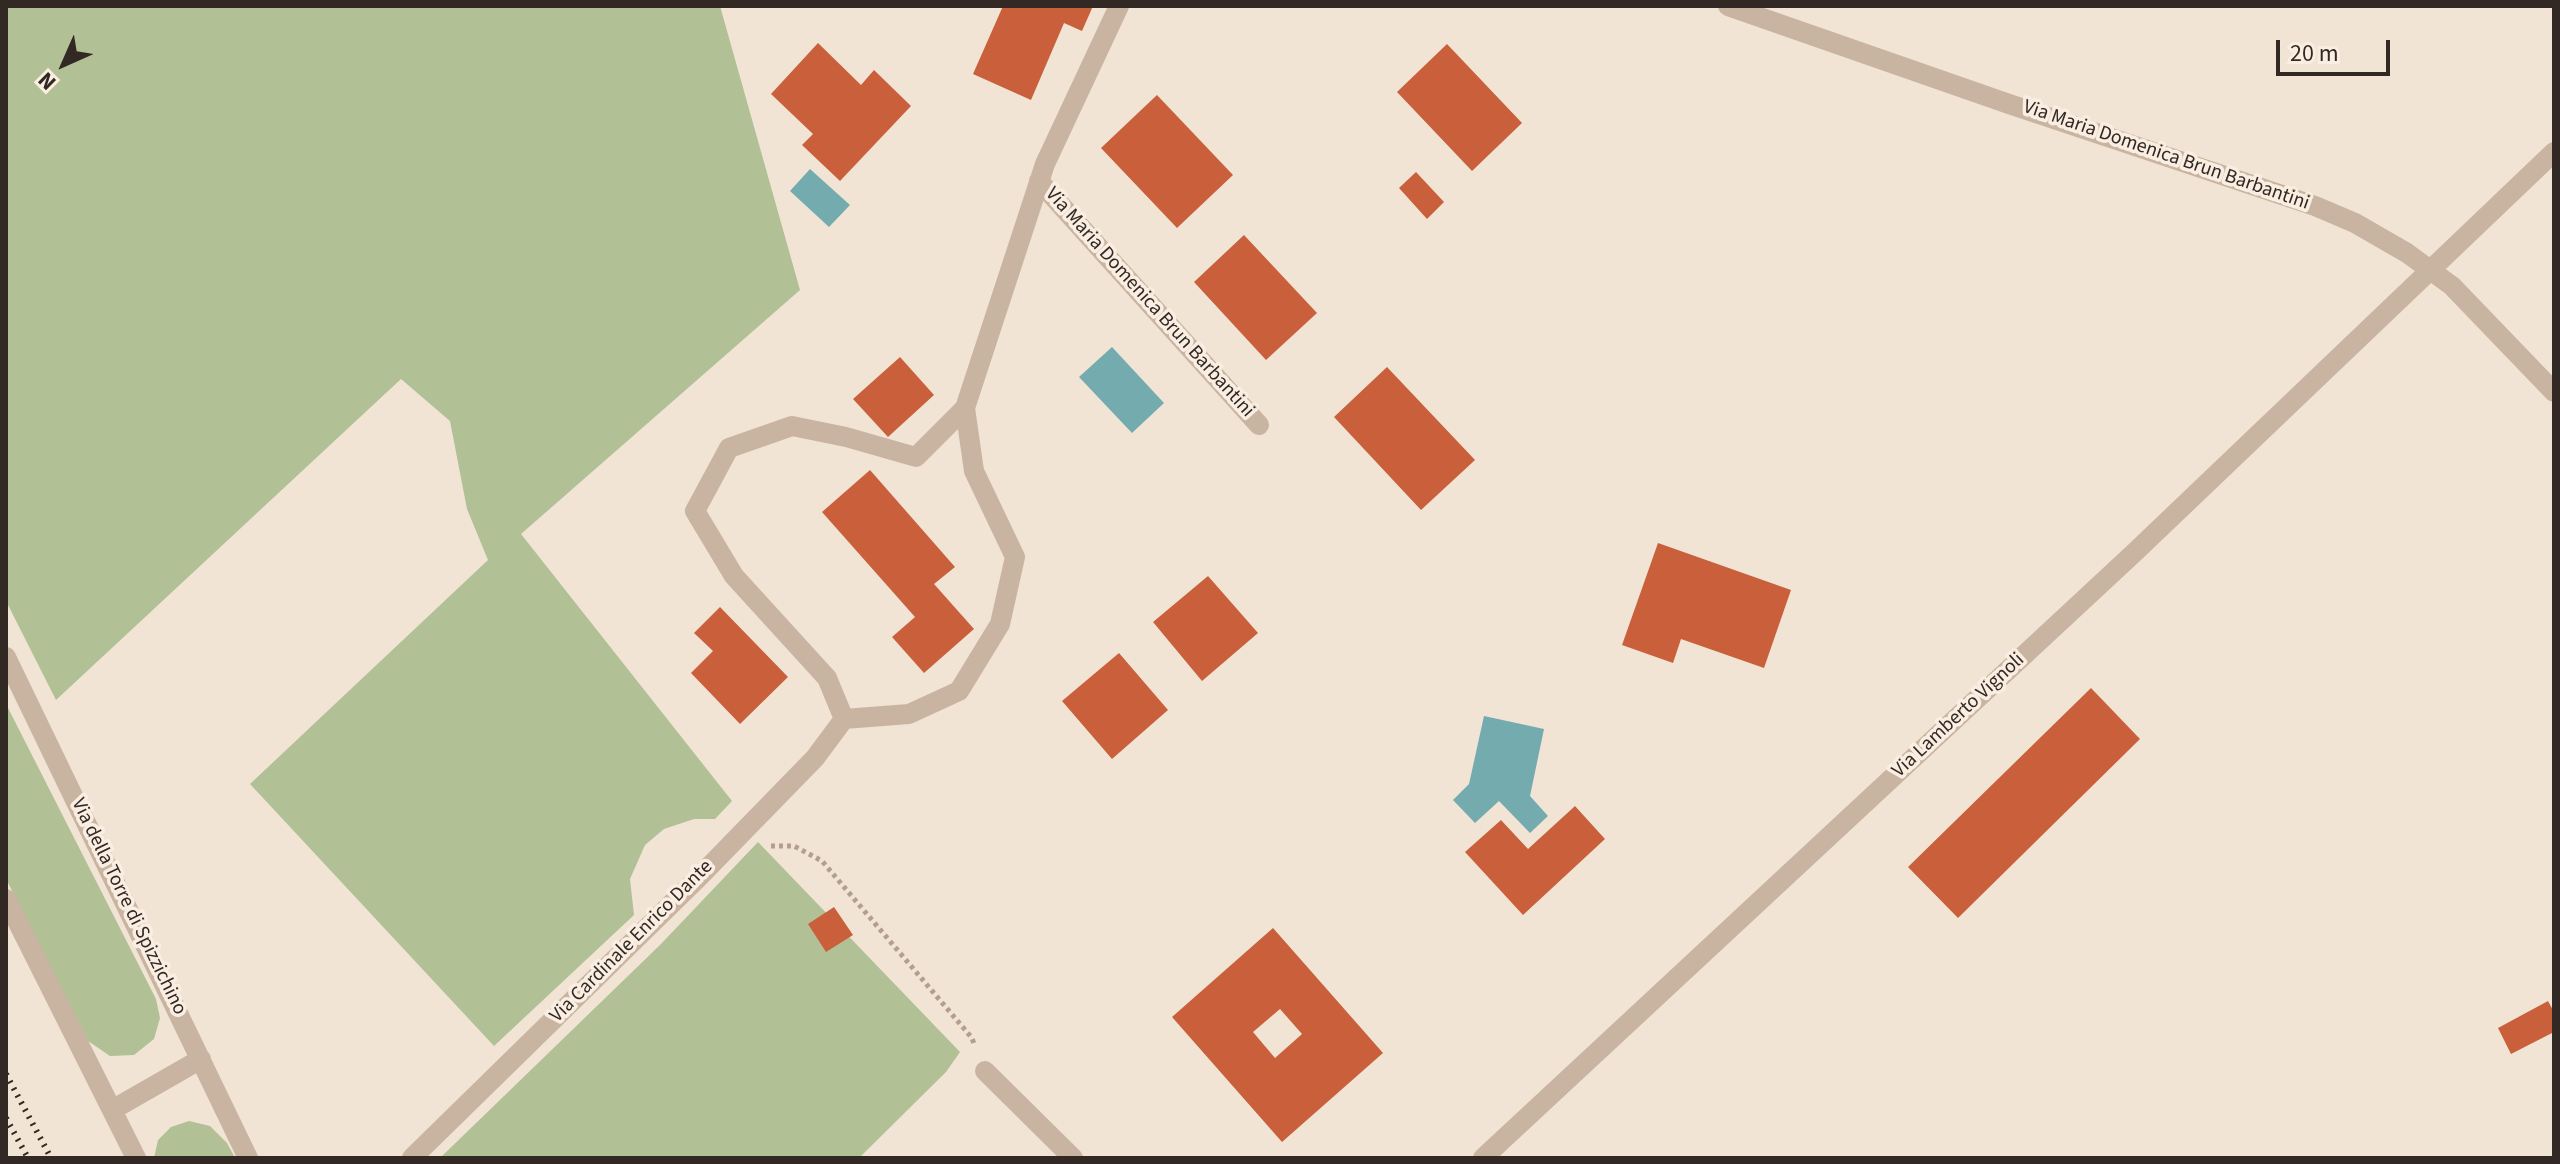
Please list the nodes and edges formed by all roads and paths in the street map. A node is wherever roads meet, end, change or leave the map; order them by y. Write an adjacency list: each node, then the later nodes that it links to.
1 (1119, 6): 4 (street, Via Maria Domenica Brun Barbantini)
2 (1728, 6): 5 (street, Via Maria Domenica Brun Barbantini)
3 (2554, 152): 5 (street, Via Lamberto Vignoli)
4 (1039, 181): 7 (street, Via Maria Domenica Brun Barbantini); 8 (street, Via Maria Domenica Brun Barbantini)
5 (2432, 270): 6 (street, Via Maria Domenica Brun Barbantini); 20 (street, Via Lamberto Vignoli)
6 (2554, 392)
7 (965, 408): 10 (street, Via Maria Domenica Brun Barbantini); 10 (street, Via Maria Domenica Brun Barbantini)
8 (1259, 425)
9 (6, 657): 13 (street, Via della Torre di Spizzichino)
10 (844, 719): 18 (street, Via Cardinale Enrico Dante)
11 (758, 846): 14 (path)
12 (6, 899): 15 (street)
13 (201, 1059): 15 (street); 17 (street, Via della Torre di Spizzichino)
14 (985, 1071): 19 (street)
15 (112, 1110): 16 (street)
16 (136, 1158)
17 (248, 1158)
18 (412, 1158)
19 (1073, 1158)
20 (1483, 1158)

